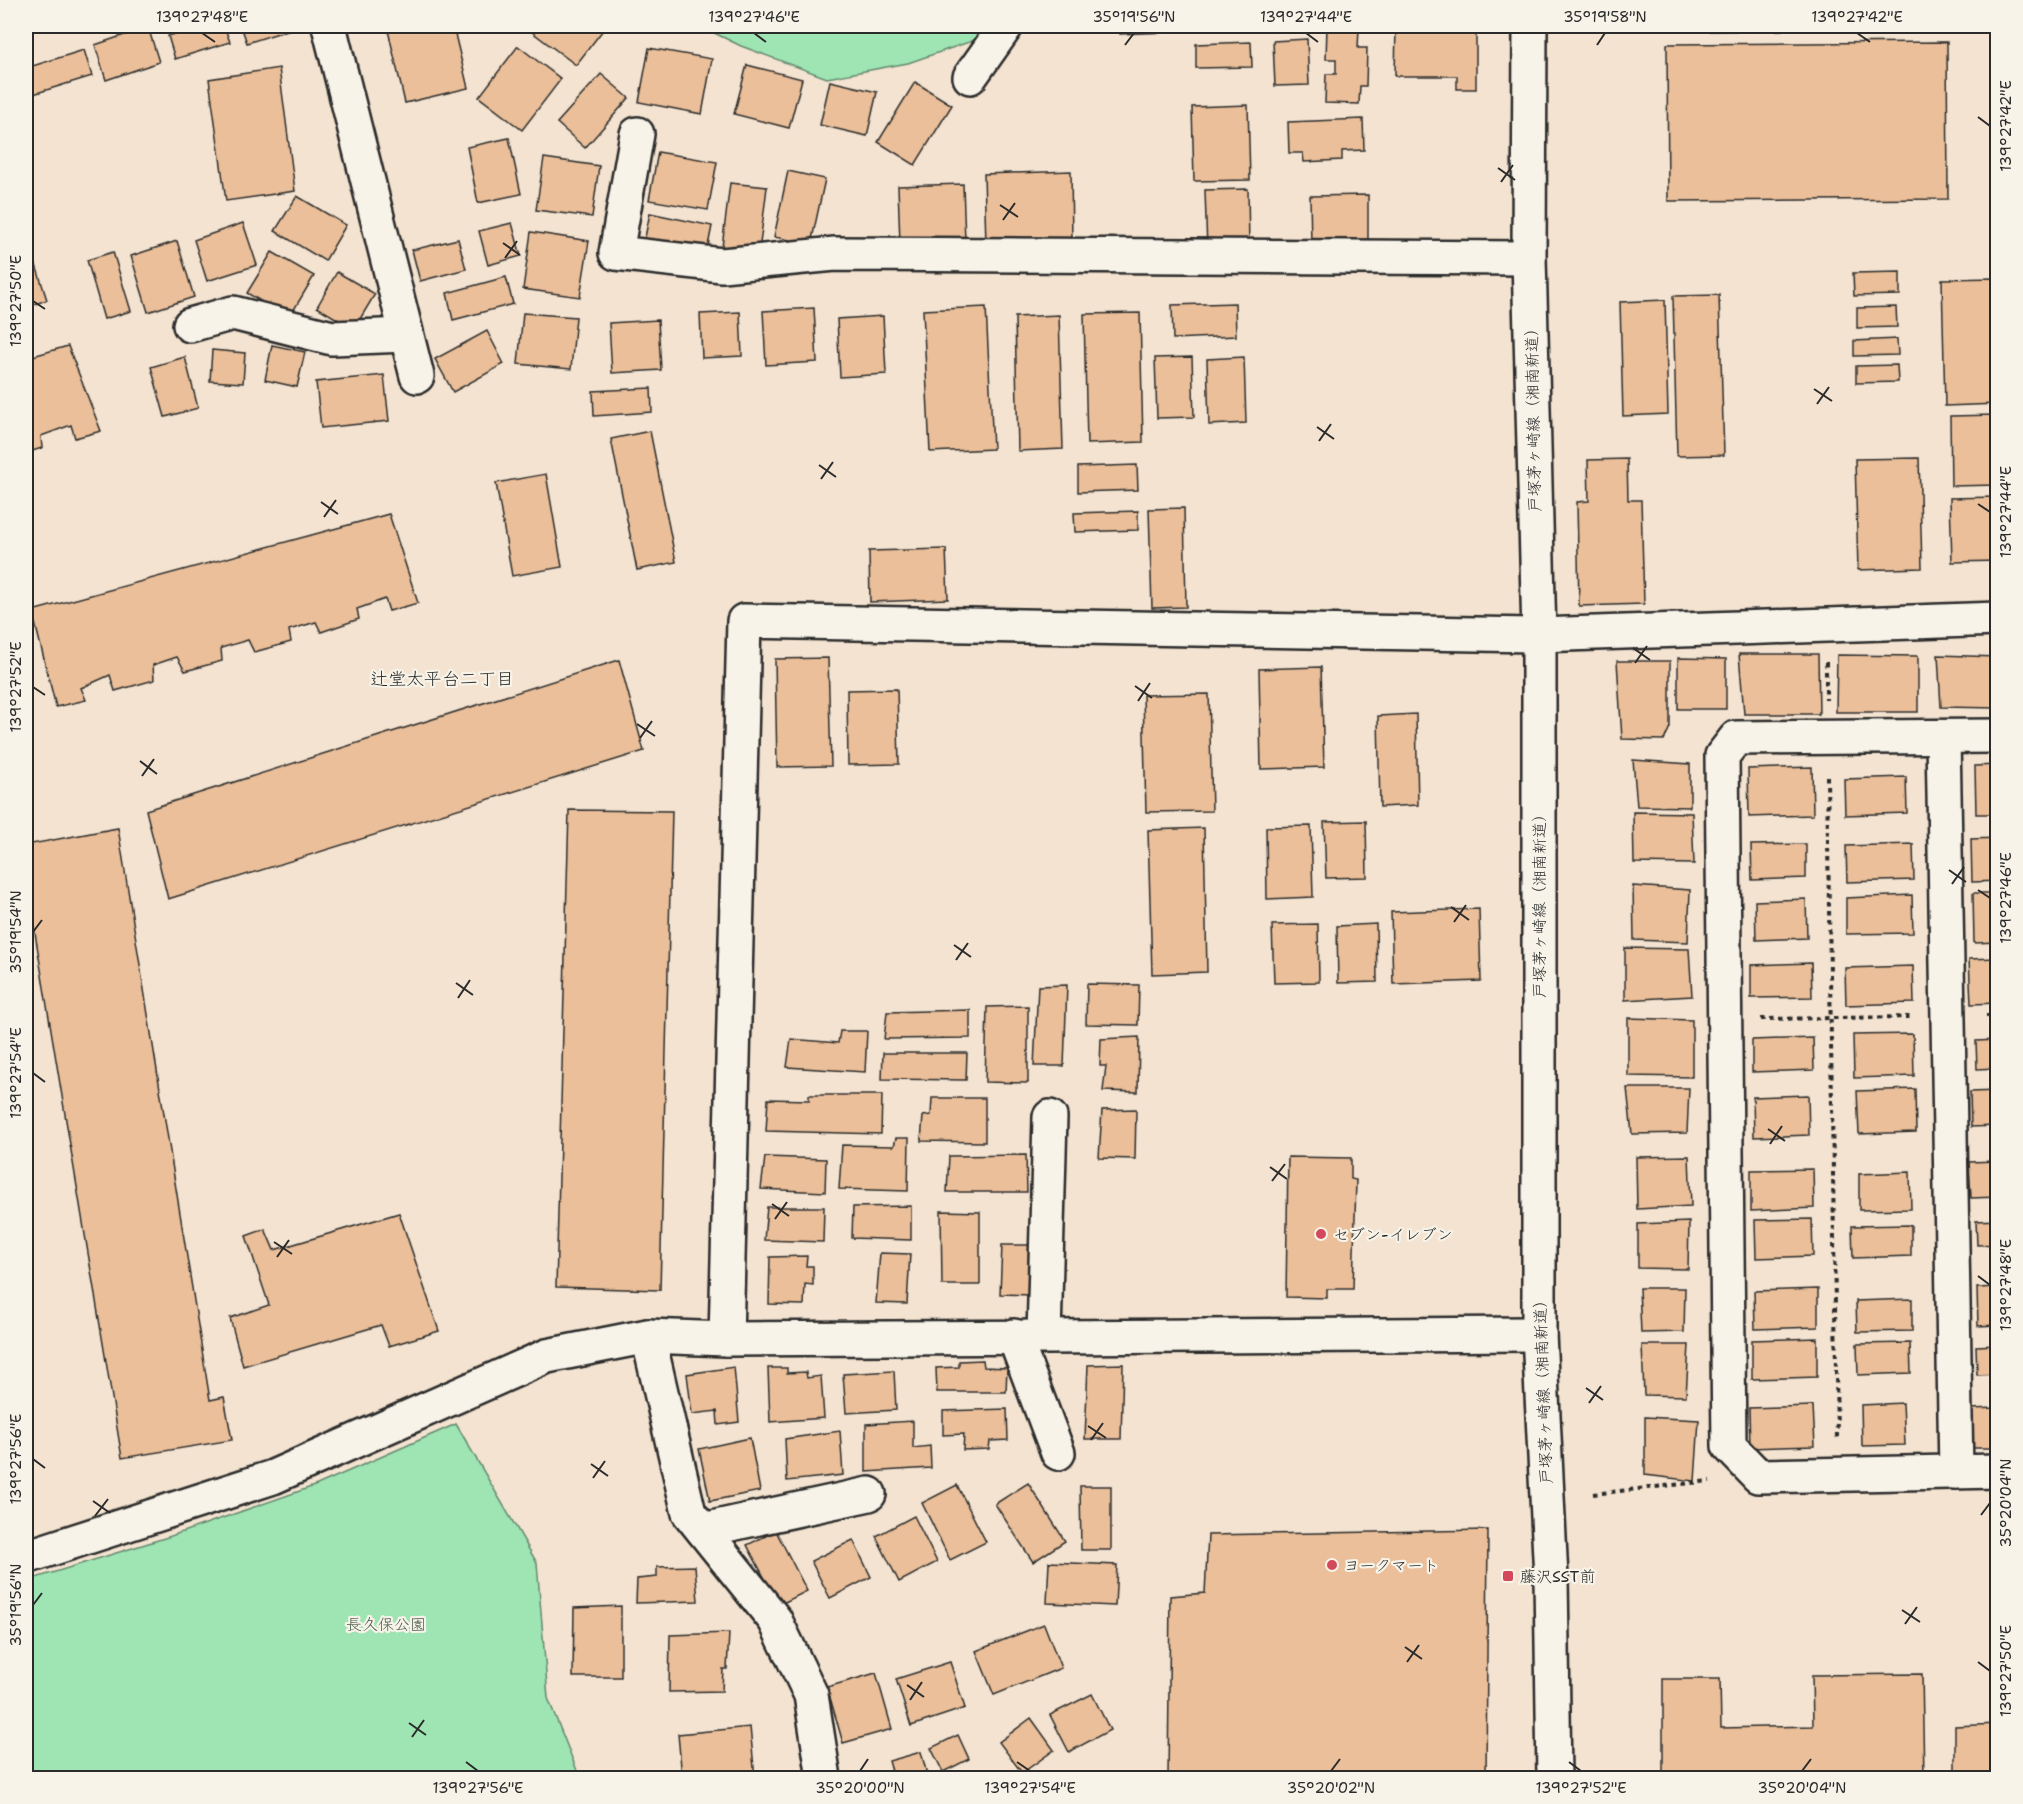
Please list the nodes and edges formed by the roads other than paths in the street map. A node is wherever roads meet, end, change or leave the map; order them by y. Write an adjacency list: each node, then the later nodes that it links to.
1 (329, 26): 8 (street)
2 (1006, 26): 4 (street)
3 (1530, 26): 6 (street, 戸塚茅ヶ崎線（湘南新道）)
4 (970, 76)
5 (637, 134): 6 (street)
6 (1529, 258): 11 (street, 戸塚茅ヶ崎線（湘南新道）)
7 (190, 325): 8 (street)
8 (406, 335): 9 (street)
9 (417, 376)
10 (1998, 619): 11 (street)
11 (1539, 635): 15 (street, 戸塚茅ヶ崎線（湘南新道）); 18 (street)
12 (1943, 736): 13 (street); 21 (street); 21 (street)
13 (1998, 736)
14 (1050, 1117): 17 (street)
15 (1539, 1334): 17 (street); 26 (street, 戸塚茅ヶ崎線（湘南新道）)
16 (648, 1336): 18 (street); 23 (street); 24 (street)
17 (1029, 1336): 18 (street); 19 (street)
18 (726, 1339)
19 (1058, 1454)
20 (1998, 1471): 21 (street)
21 (1956, 1472)
22 (869, 1494): 23 (street)
23 (703, 1530): 25 (street)
24 (26, 1557)
25 (824, 1779)
26 (1554, 1779)

